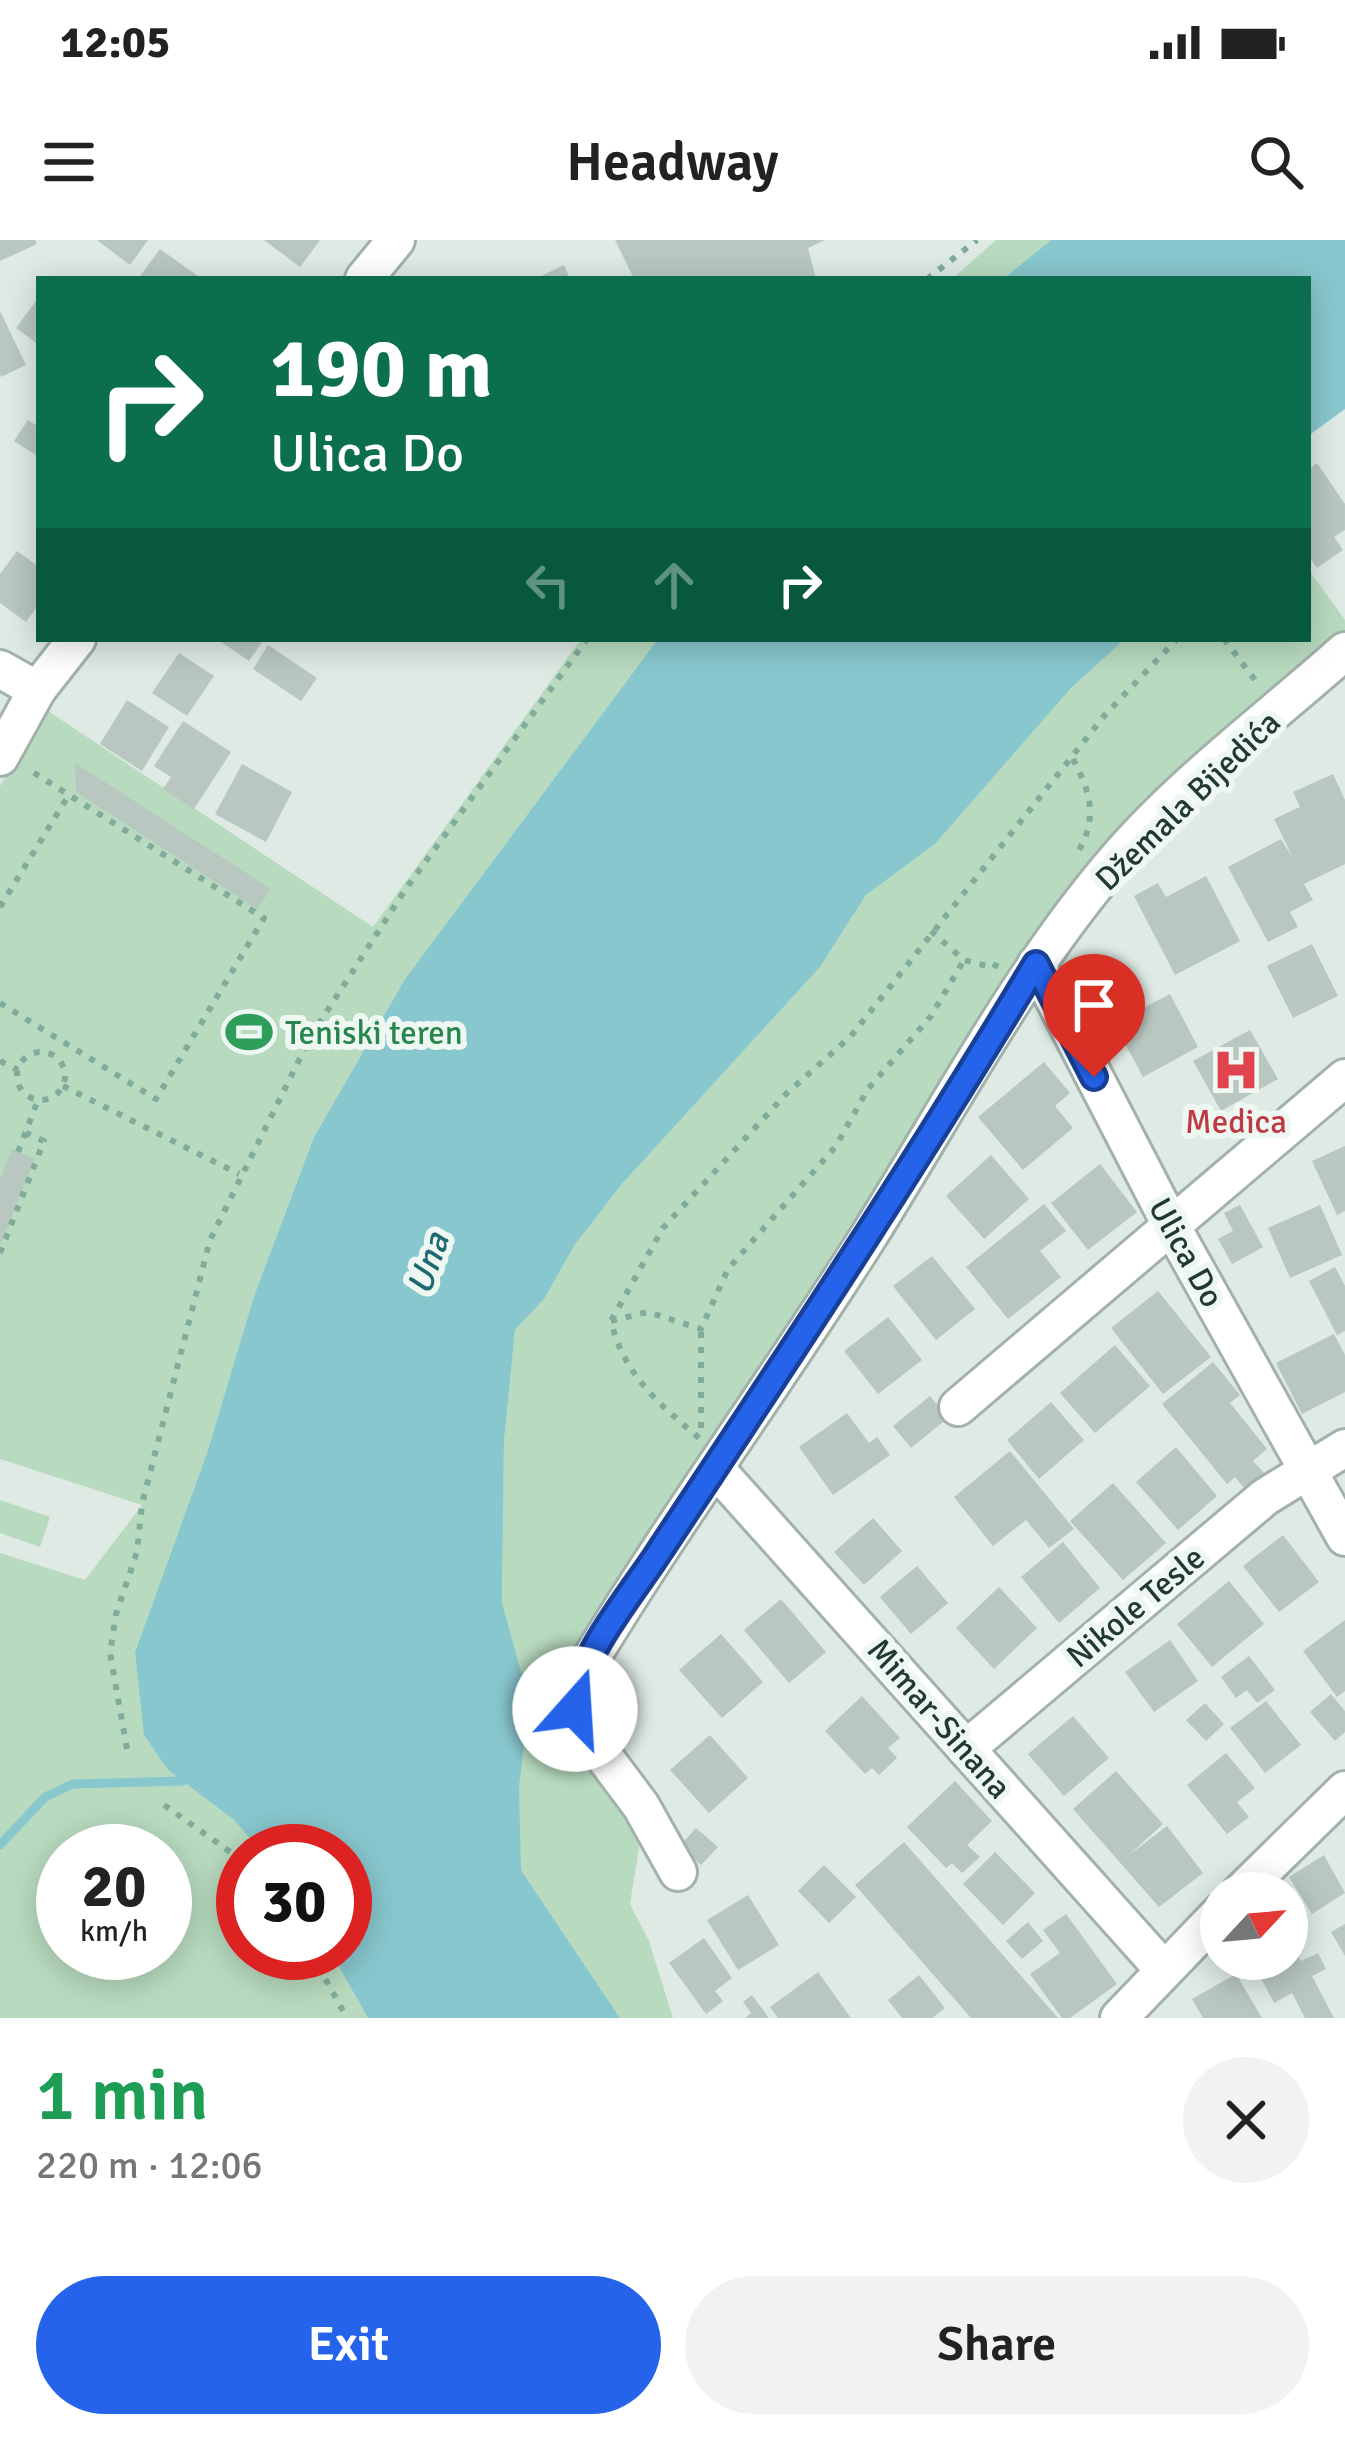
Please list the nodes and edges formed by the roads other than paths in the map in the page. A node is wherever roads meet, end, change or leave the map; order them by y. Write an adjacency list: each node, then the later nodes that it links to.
1 (75, 642): 4 (street)
2 (1345, 651): 6 (street, Džemala Bijedića)
3 (0, 669): 4 (street)
4 (37, 690): 5 (street)
5 (1, 756)
6 (1021, 957): 8 (street, Ulica Do); 11 (street, Džemala Bijedića)
7 (1345, 1078): 8 (street)
8 (1172, 1227): 9 (street); 12 (street, Ulica Do)
9 (958, 1407)
10 (1345, 1448): 12 (street, Nikole Tesle)
11 (708, 1454): 14 (street, Mimar-Sinana); 16 (street, Džemala Bijedića)
12 (1308, 1468): 13 (street, Ulica Do); 14 (street, Nikole Tesle)
13 (1345, 1537)
14 (966, 1749): 19 (street, Mimar-Sinana)
15 (1345, 1790): 17 (street)
16 (678, 1872)
17 (1261, 1872)
18 (1200, 1933): 19 (street)
19 (1163, 1969): 20 (street)
20 (1119, 2018)

